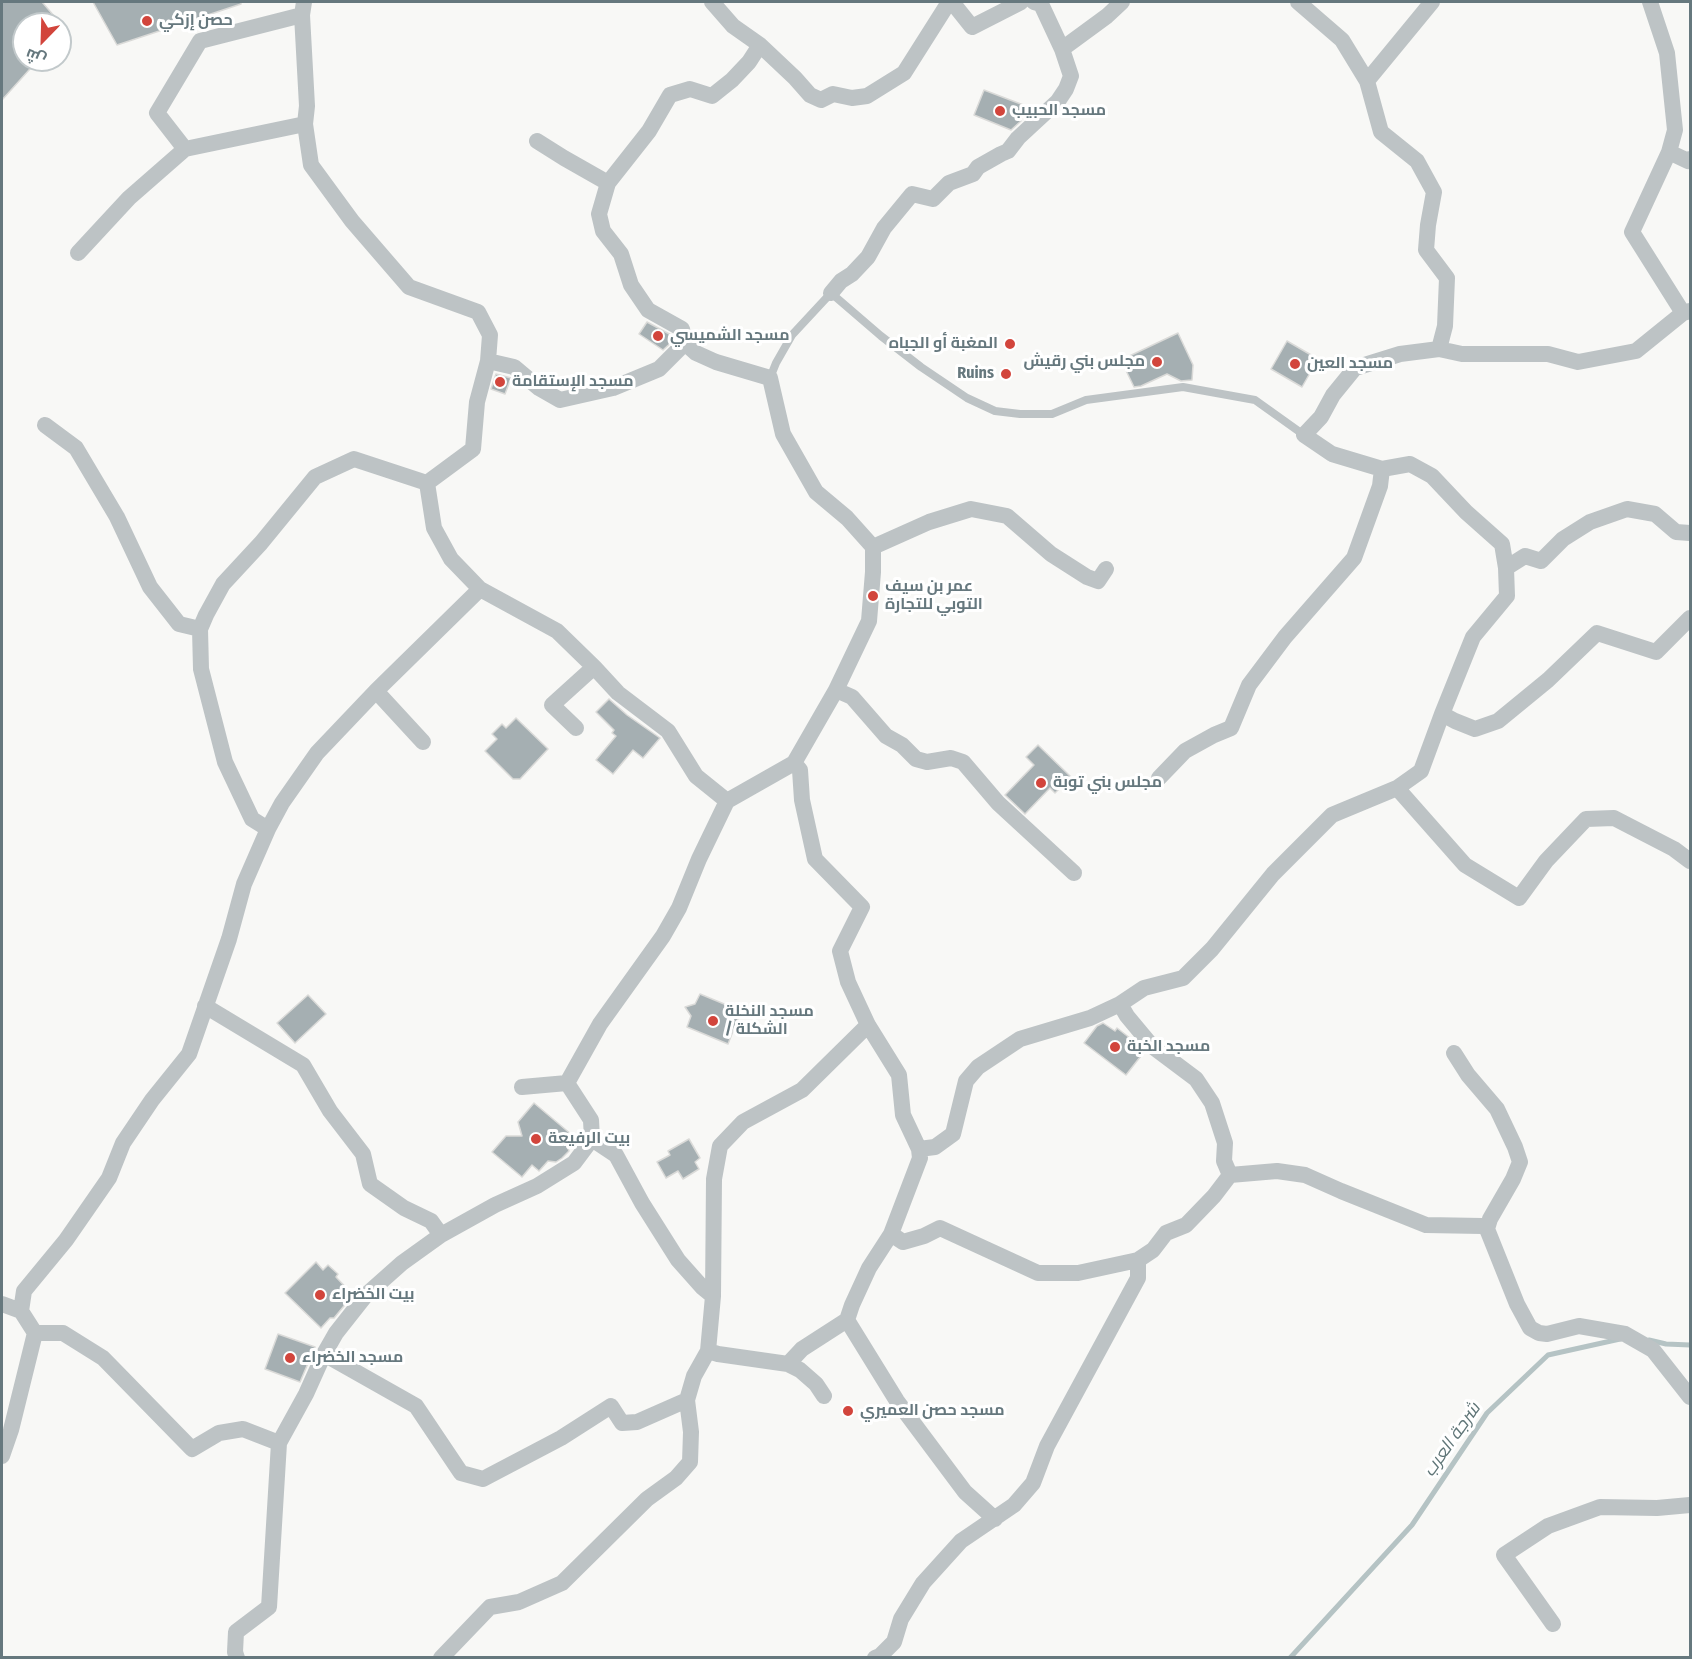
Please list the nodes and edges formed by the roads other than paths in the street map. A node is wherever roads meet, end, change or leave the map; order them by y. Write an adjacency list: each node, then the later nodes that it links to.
1 (712, 2): 10 (street)
2 (950, 2): 3 (street); 10 (street)
3 (1021, 2)
4 (1034, 2): 11 (street)
5 (1122, 2): 11 (street)
6 (1298, 2): 12 (street)
7 (1432, 2): 12 (street)
8 (1650, 2): 16 (street)
9 (303, 8): 13 (street); 15 (street)
10 (760, 45): 18 (street)
11 (1062, 50): 20 (street)
12 (1367, 81): 23 (street)
13 (305, 123): 15 (street); 24 (street)
14 (537, 141): 18 (street)
15 (185, 149): 19 (street)
16 (1669, 152): 17 (street); 21 (street)
17 (1690, 159)
18 (608, 183): 22 (street)
19 (78, 253)
20 (831, 293): 25 (lane); 27 (lane)
21 (1687, 312): 23 (street)
22 (684, 343): 24 (street); 25 (street)
23 (1439, 349): 27 (street)
24 (488, 361): 29 (street)
25 (770, 378): 31 (street)
26 (45, 425): 36 (street)
27 (1304, 435): 28 (street)
28 (1382, 469): 32 (street); 44 (street)
29 (427, 483): 34 (street); 36 (street)
30 (1690, 533): 32 (street)
31 (873, 547): 33 (street); 38 (street)
32 (1506, 568): 40 (street)
33 (1106, 569)
34 (480, 589): 37 (street); 39 (street)
35 (1690, 618): 40 (street)
36 (200, 629): 47 (street)
37 (594, 667): 41 (street); 46 (street)
38 (836, 690): 43 (street); 49 (street)
39 (376, 691): 42 (street); 47 (street)
40 (1442, 714): 45 (street)
41 (576, 728)
42 (423, 742)
43 (794, 763): 46 (street); 52 (street)
44 (1159, 778)
45 (1397, 788): 48 (street); 50 (street)
46 (727, 801): 54 (street)
47 (268, 829): 51 (street)
48 (1690, 861)
49 (1074, 873)
50 (1120, 1004): 57 (street); 58 (street)
51 (205, 1006): 61 (street); 65 (street)
52 (868, 1026): 57 (street); 63 (street)
53 (1454, 1053): 59 (street)
54 (567, 1083): 55 (street); 56 (street)
55 (522, 1087)
56 (592, 1139): 61 (street); 63 (street)
57 (918, 1149): 60 (street)
58 (1230, 1175): 59 (street); 62 (street)
59 (1487, 1229): 72 (street)
60 (891, 1234): 62 (street); 66 (street)
61 (441, 1235): 69 (street)
62 (1138, 1260): 77 (street)
63 (713, 1296): 68 (street)
64 (2, 1304): 65 (street)
65 (21, 1311): 67 (street)
66 (847, 1320): 70 (street); 77 (street)
67 (35, 1333): 74 (street); 75 (street)
68 (708, 1351): 70 (street); 73 (street)
69 (324, 1354): 73 (street); 74 (street)
70 (788, 1364): 71 (street)
71 (824, 1396)
72 (1690, 1397)
73 (687, 1400): 80 (street)
74 (279, 1443): 79 (street)
75 (2, 1456)
76 (1690, 1505): 78 (street)
77 (995, 1519): 81 (street)
78 (1553, 1624)
79 (237, 1658)
80 (441, 1658)
81 (875, 1658)

